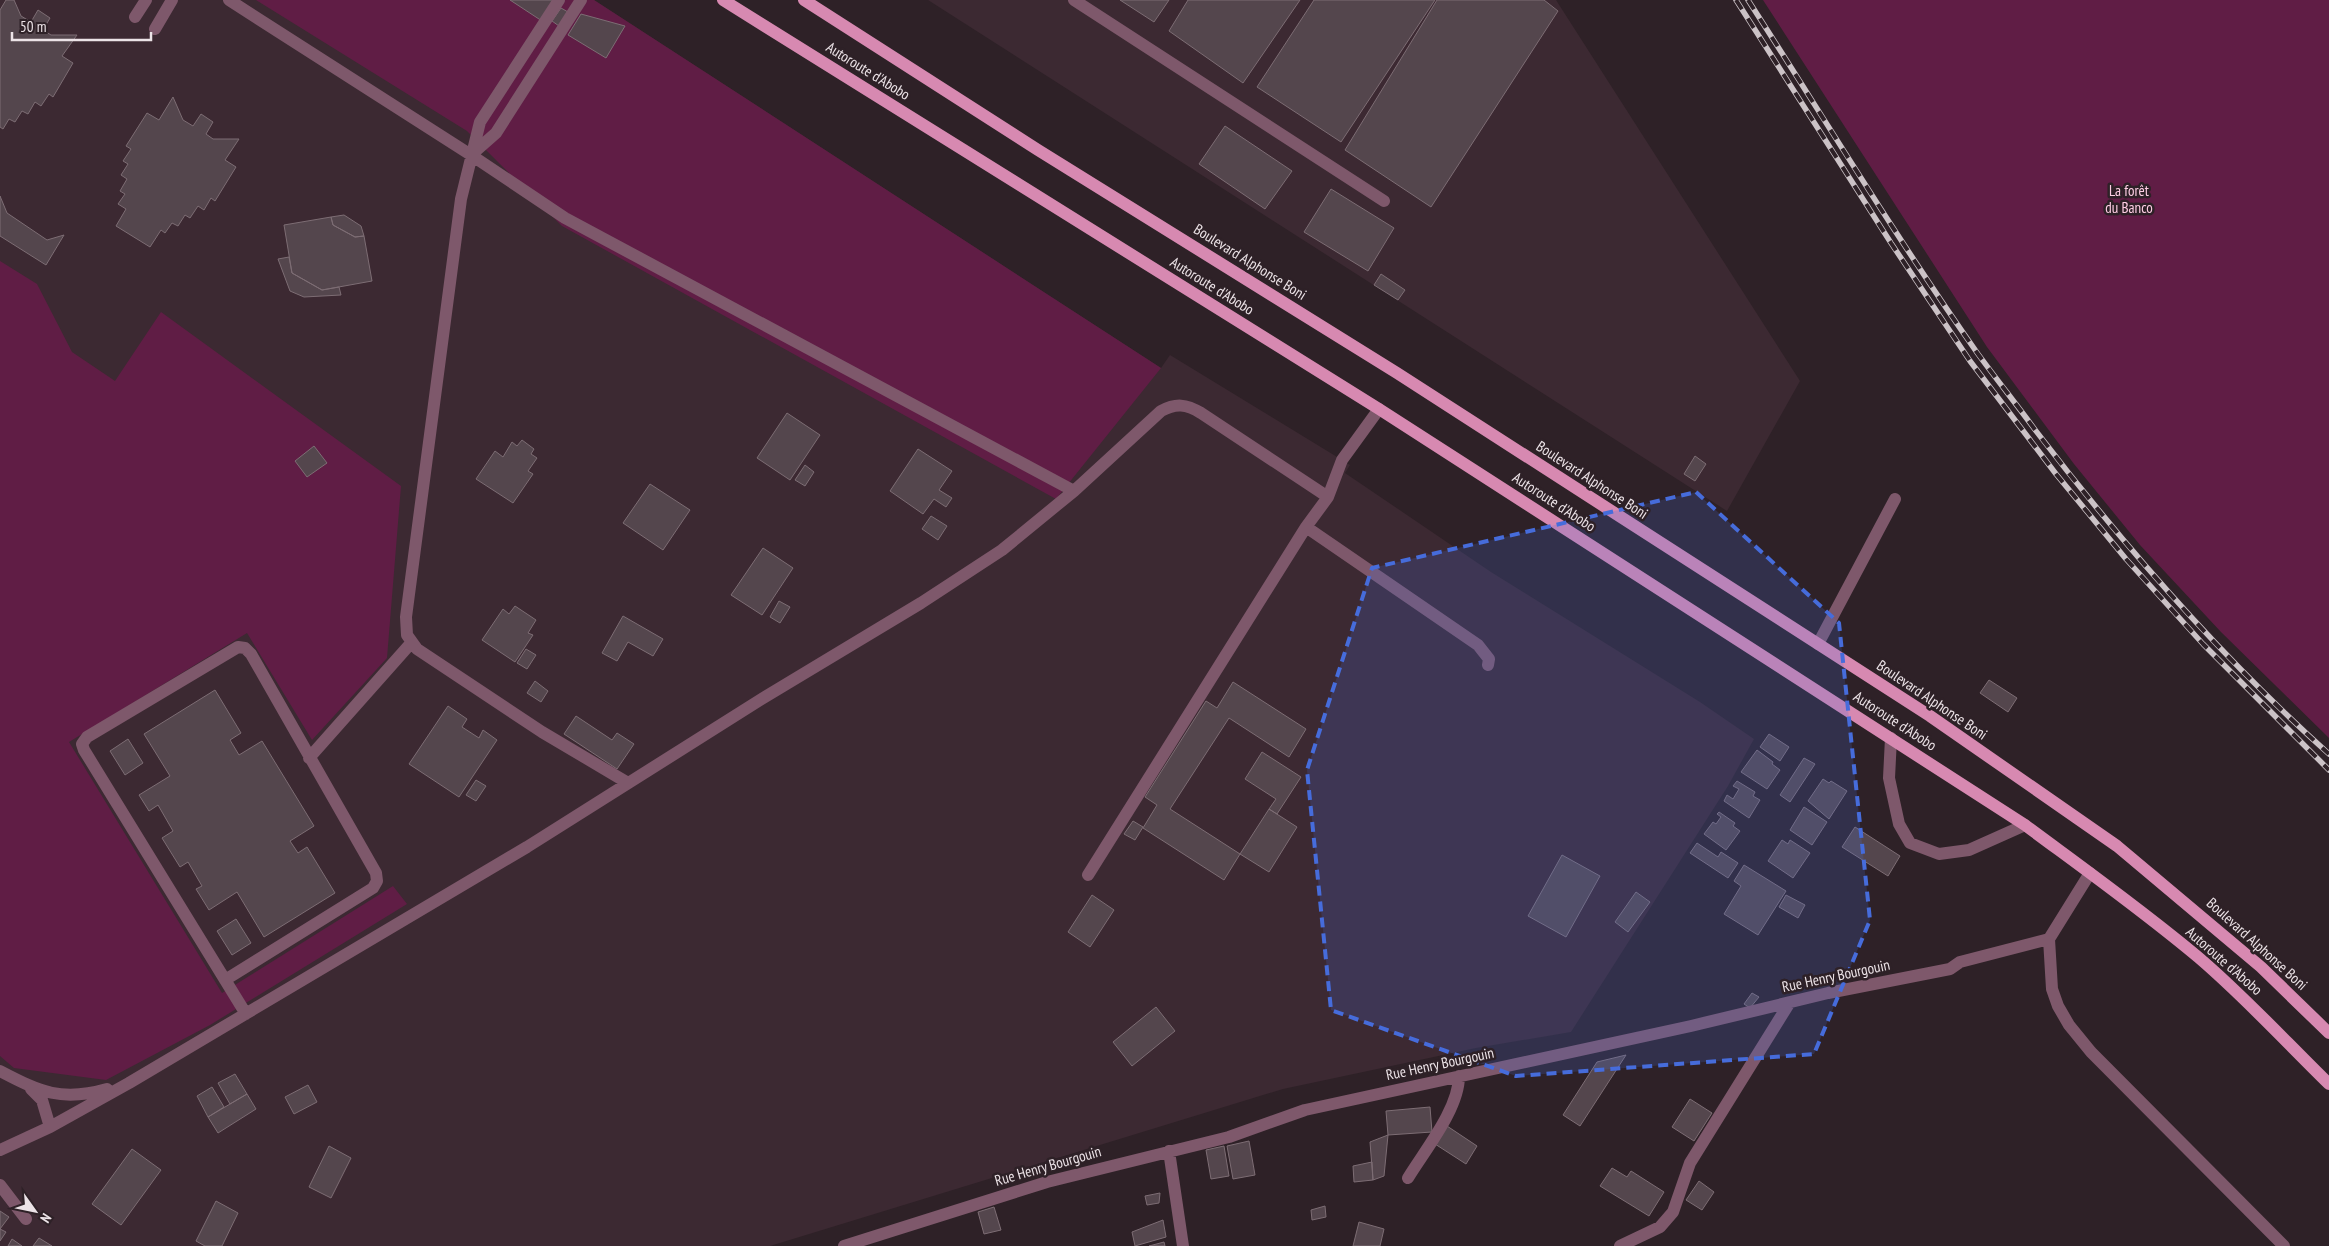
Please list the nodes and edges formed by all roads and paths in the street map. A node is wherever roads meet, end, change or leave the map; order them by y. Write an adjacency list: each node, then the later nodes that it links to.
1 (146, 0): 9 (street)
2 (172, 0): 10 (street)
3 (229, 0): 11 (street)
4 (559, 0): 11 (street)
5 (580, 0): 11 (street)
6 (723, 0): 13 (main road, Autoroute d'Abobo)
7 (804, 0): 19 (main road, Boulevard Alphonse Boni)
8 (1074, 0): 12 (street)
9 (135, 17)
10 (155, 28)
11 (471, 155): 14 (street); 18 (street)
12 (1384, 201)
13 (1378, 409): 15 (street); 21 (main road, Autoroute d'Abobo)
14 (1074, 491): 15 (street); 23 (street)
15 (1328, 497): 17 (street)
16 (1895, 500): 19 (street)
17 (1306, 527): 20 (street); 26 (street)
18 (412, 642): 22 (street); 23 (street)
19 (1818, 644): 31 (main road, Boulevard Alphonse Boni)
20 (1488, 665)
21 (1891, 738): 24 (main road, Autoroute d'Abobo); 24 (street)
22 (309, 758): 28 (street); 28 (street)
23 (628, 783): 30 (street)
24 (2025, 825): 25 (main road, Autoroute d'Abobo)
25 (2090, 873): 27 (street); 35 (main road, Autoroute d'Abobo)
26 (1088, 875)
27 (2049, 939): 29 (street, Rue Henry Bourgouin); 46 (street)
28 (226, 980): 30 (street)
29 (1790, 1002): 33 (street, Rue Henry Bourgouin); 45 (street)
30 (246, 1014): 34 (street)
31 (2329, 1033)
32 (0, 1071): 36 (street)
33 (1459, 1076): 39 (street, Rue Henry Bourgouin); 40 (street)
34 (129, 1083): 36 (street); 37 (street)
35 (2329, 1084)
36 (30, 1087): 37 (street)
37 (50, 1127): 38 (street)
38 (0, 1150)
39 (1169, 1151): 43 (street, Rue Henry Bourgouin); 44 (street)
40 (1408, 1178)
41 (0, 1185): 42 (street)
42 (26, 1219)
43 (844, 1246)
44 (1183, 1246)
45 (1620, 1246)
46 (2284, 1246)

